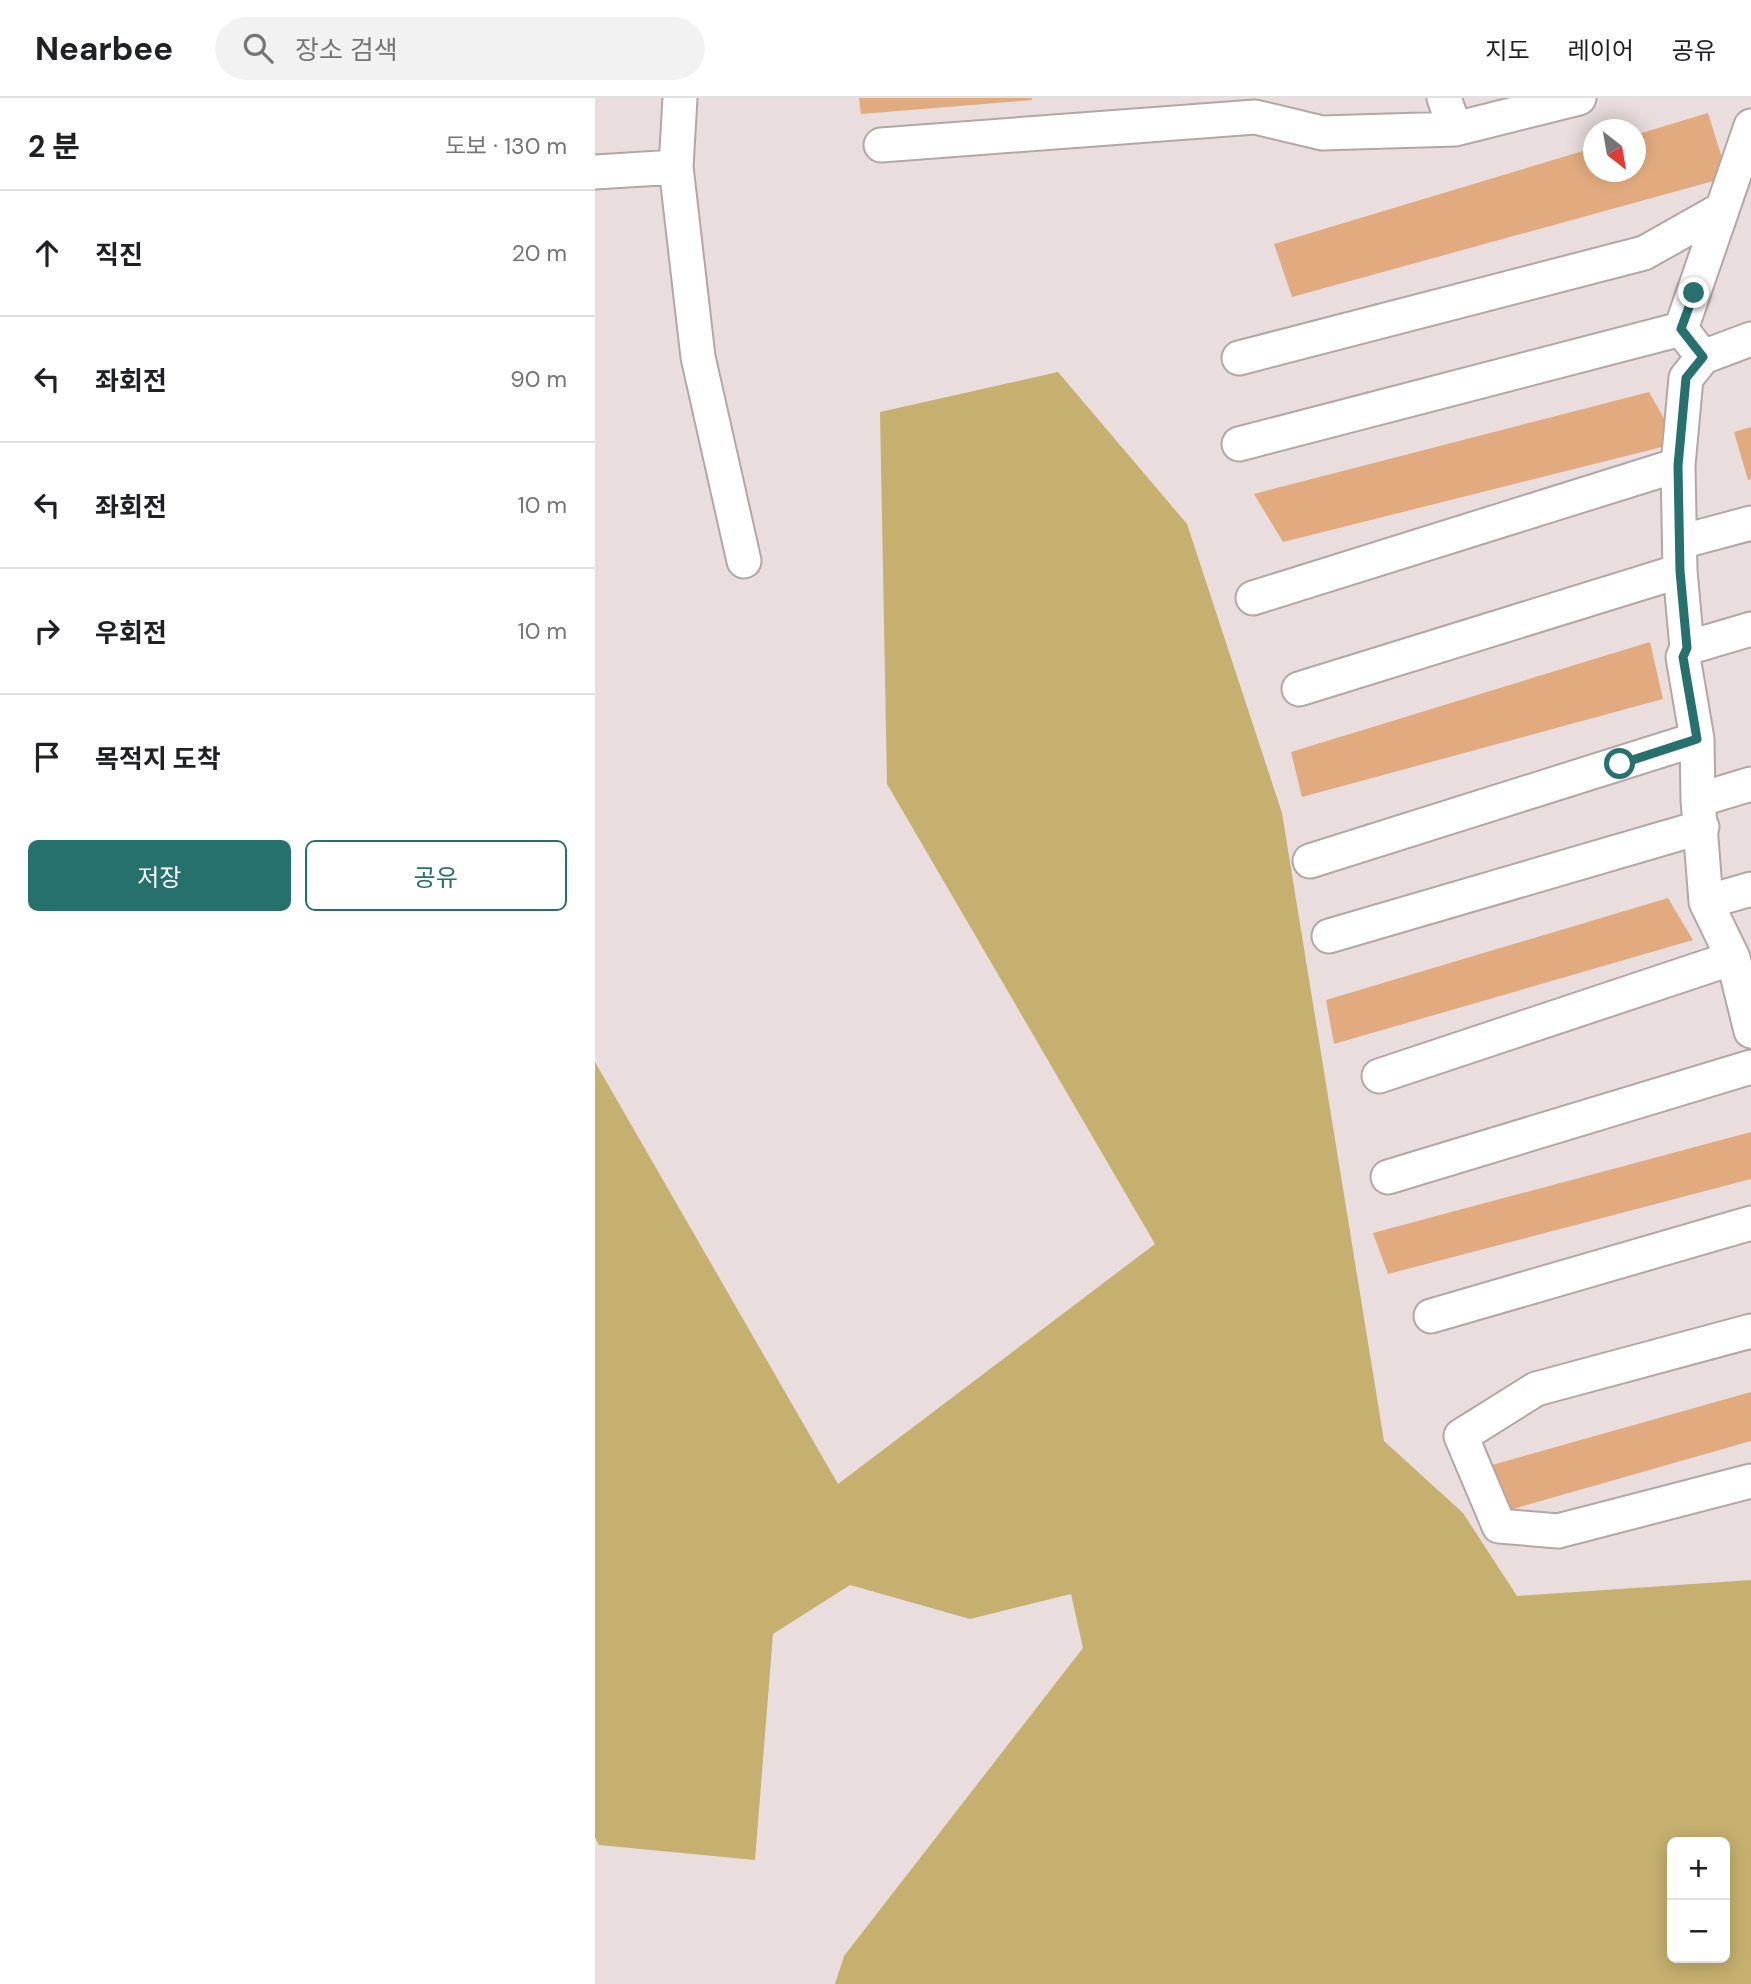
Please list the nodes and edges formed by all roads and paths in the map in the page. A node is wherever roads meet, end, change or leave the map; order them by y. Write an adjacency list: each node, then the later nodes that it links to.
1 (680, 98): 7 (street)
2 (1444, 98): 4 (street)
3 (1579, 98): 4 (street)
4 (1455, 130): 6 (street)
5 (1750, 131): 9 (street)
6 (881, 145)
7 (676, 167): 8 (street); 18 (street)
8 (595, 172)
9 (1723, 209): 10 (street); 13 (street)
10 (1681, 329): 12 (street); 14 (street)
11 (1751, 339): 12 (street)
12 (1703, 357): 15 (street)
13 (1239, 358)
14 (1239, 444)
15 (1678, 466): 17 (street); 19 (street)
16 (1751, 523): 17 (street)
17 (1680, 557): 21 (street); 22 (street)
18 (744, 561)
19 (1253, 598)
20 (1751, 629): 21 (street)
21 (1687, 648): 23 (street)
22 (1299, 689)
23 (1697, 739): 25 (street); 26 (street)
24 (1751, 784): 25 (street)
25 (1700, 813): 28 (street); 29 (street)
26 (1310, 861)
27 (1751, 889): 28 (street)
28 (1706, 902): 30 (street)
29 (1329, 936)
30 (1733, 958): 31 (street); 34 (street)
31 (1751, 1024): 32 (street)
32 (1751, 1031)
33 (1751, 1067): 35 (street)
34 (1379, 1076)
35 (1388, 1177)
36 (1751, 1223): 37 (street)
37 (1431, 1316)
38 (1751, 1331): 39 (street)
39 (1751, 1480)

